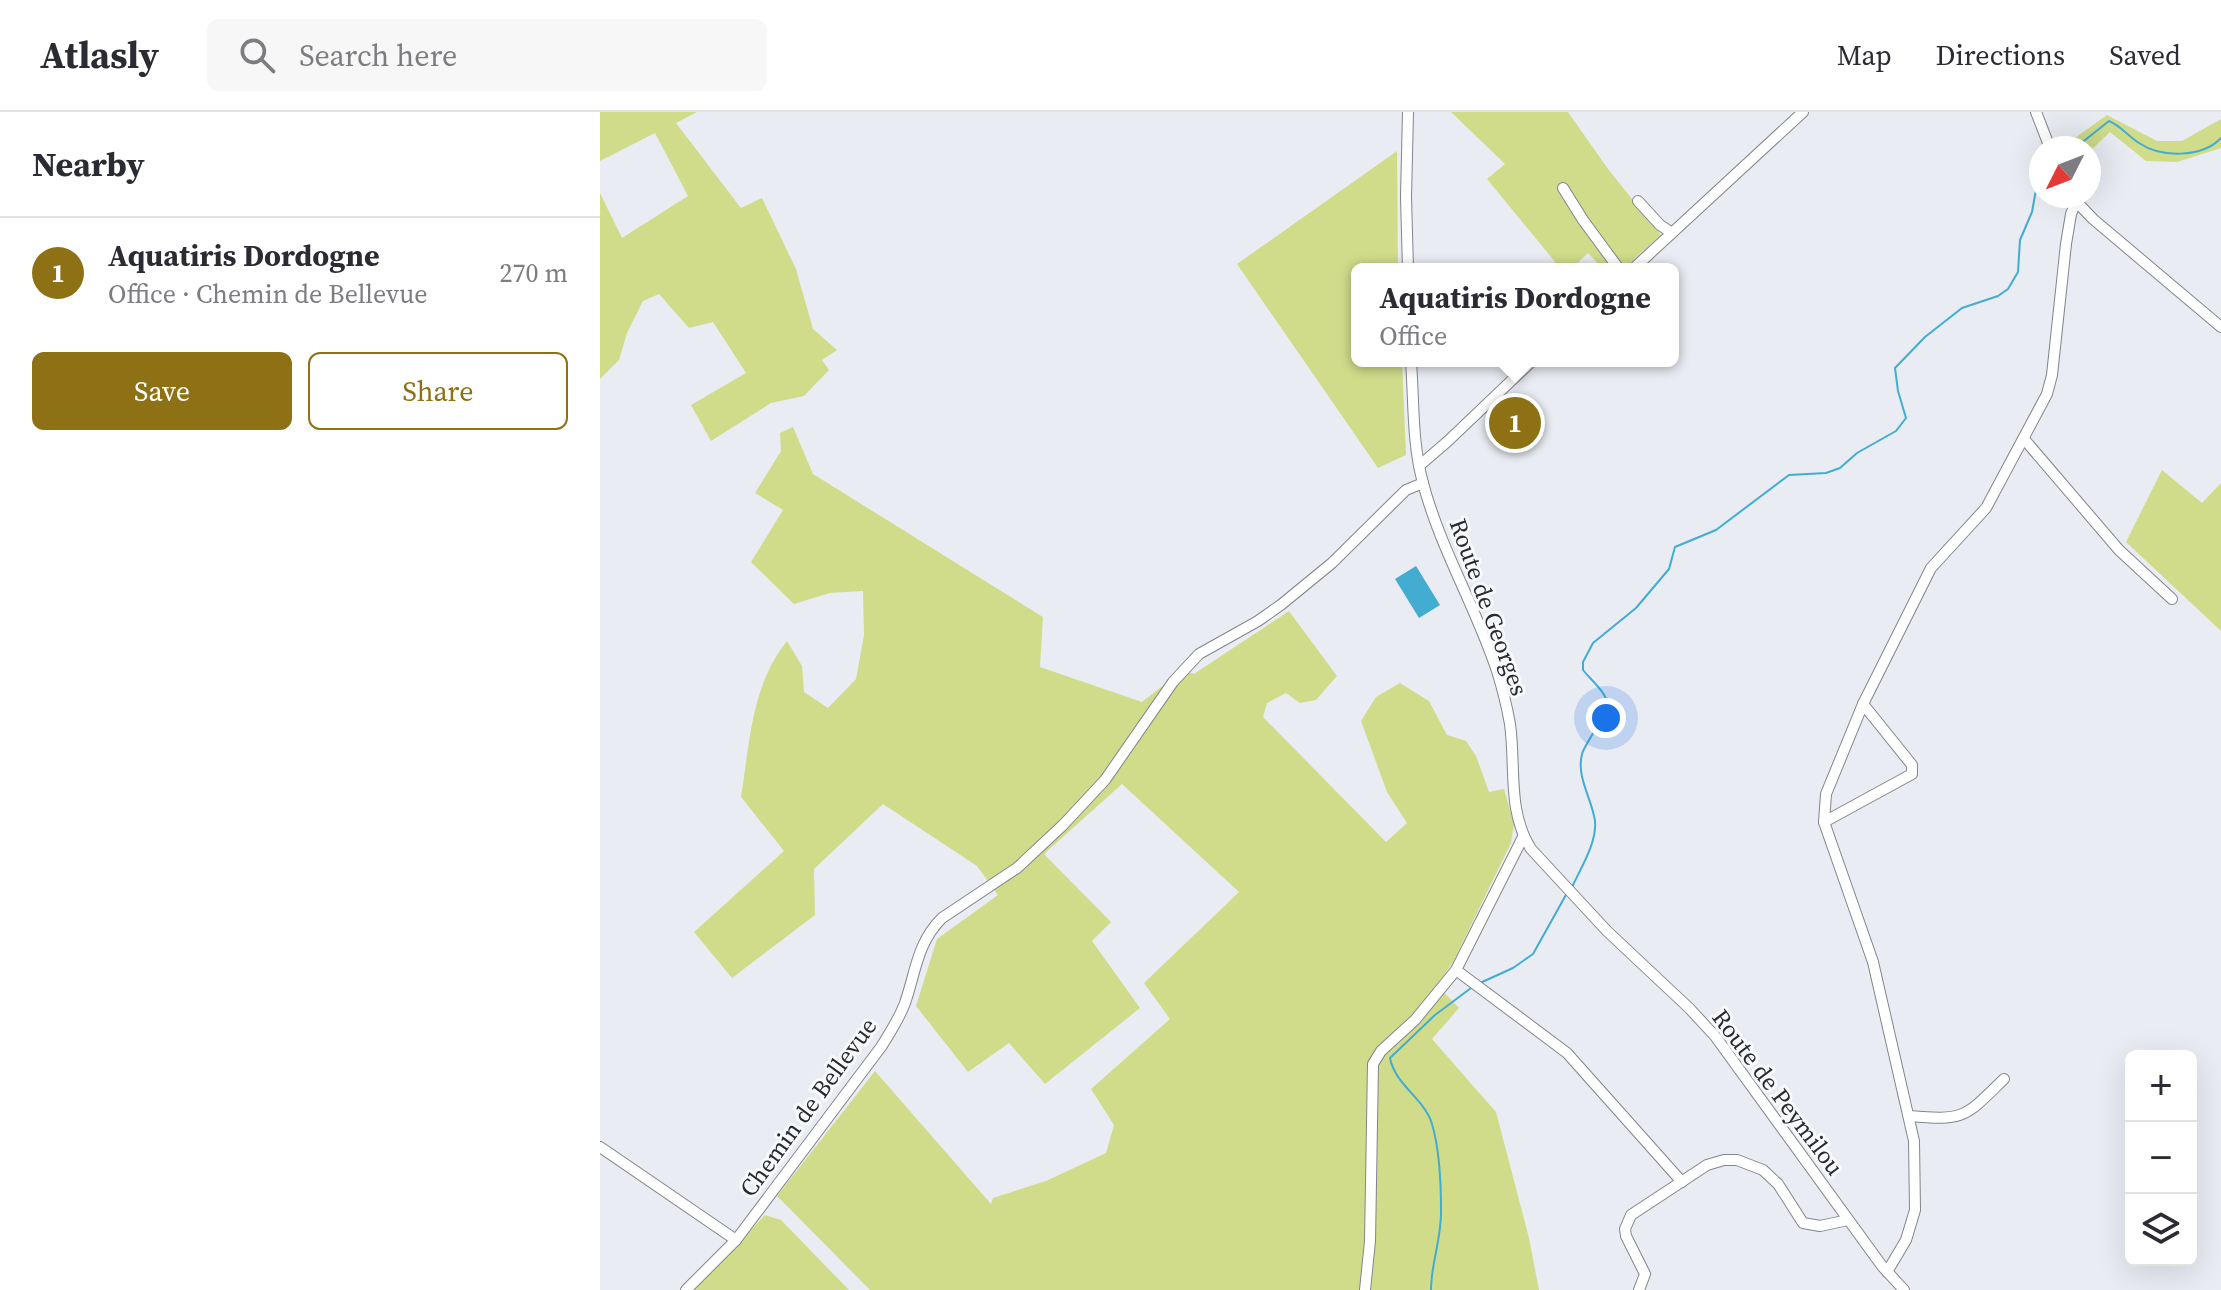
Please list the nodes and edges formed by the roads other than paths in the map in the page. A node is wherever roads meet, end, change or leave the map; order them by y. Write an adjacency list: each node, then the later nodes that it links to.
1 (1408, 112): 10 (street)
2 (1803, 112): 9 (street)
3 (2036, 112): 4 (street)
4 (2045, 136)
5 (1563, 188): 11 (street)
6 (1638, 201): 9 (street)
7 (2072, 208): 16 (street)
8 (2083, 208): 13 (street)
9 (1672, 233): 12 (street)
10 (1408, 263)
11 (1615, 263)
12 (1640, 263)
13 (2221, 327)
14 (1411, 367): 17 (street, Route de Georges)
15 (1526, 367): 17 (street)
16 (2024, 439): 19 (street); 20 (street)
17 (1419, 466): 18 (street, Route de Georges)
18 (1423, 483): 22 (street, Route de Georges); 30 (street, Chemin de Bellevue)
19 (2172, 599)
20 (1863, 704): 21 (street); 21 (street)
21 (1824, 822): 26 (street)
22 (1523, 837): 23 (street, Route de Georges); 24 (street)
23 (1574, 897): 29 (street, Route de Peymilou)
24 (1456, 970): 28 (street); 33 (street)
25 (2004, 1079): 26 (street)
26 (1910, 1116): 31 (street)
27 (600, 1147): 30 (street)
28 (1682, 1182): 29 (street); 34 (street)
29 (1848, 1220): 31 (street, Route de Peymilou)
30 (736, 1240): 32 (street, Chemin de Bellevue)
31 (1887, 1272): 35 (street, Route de Peymilou)
32 (686, 1290)
33 (1365, 1290)
34 (1639, 1290)
35 (1904, 1290)

